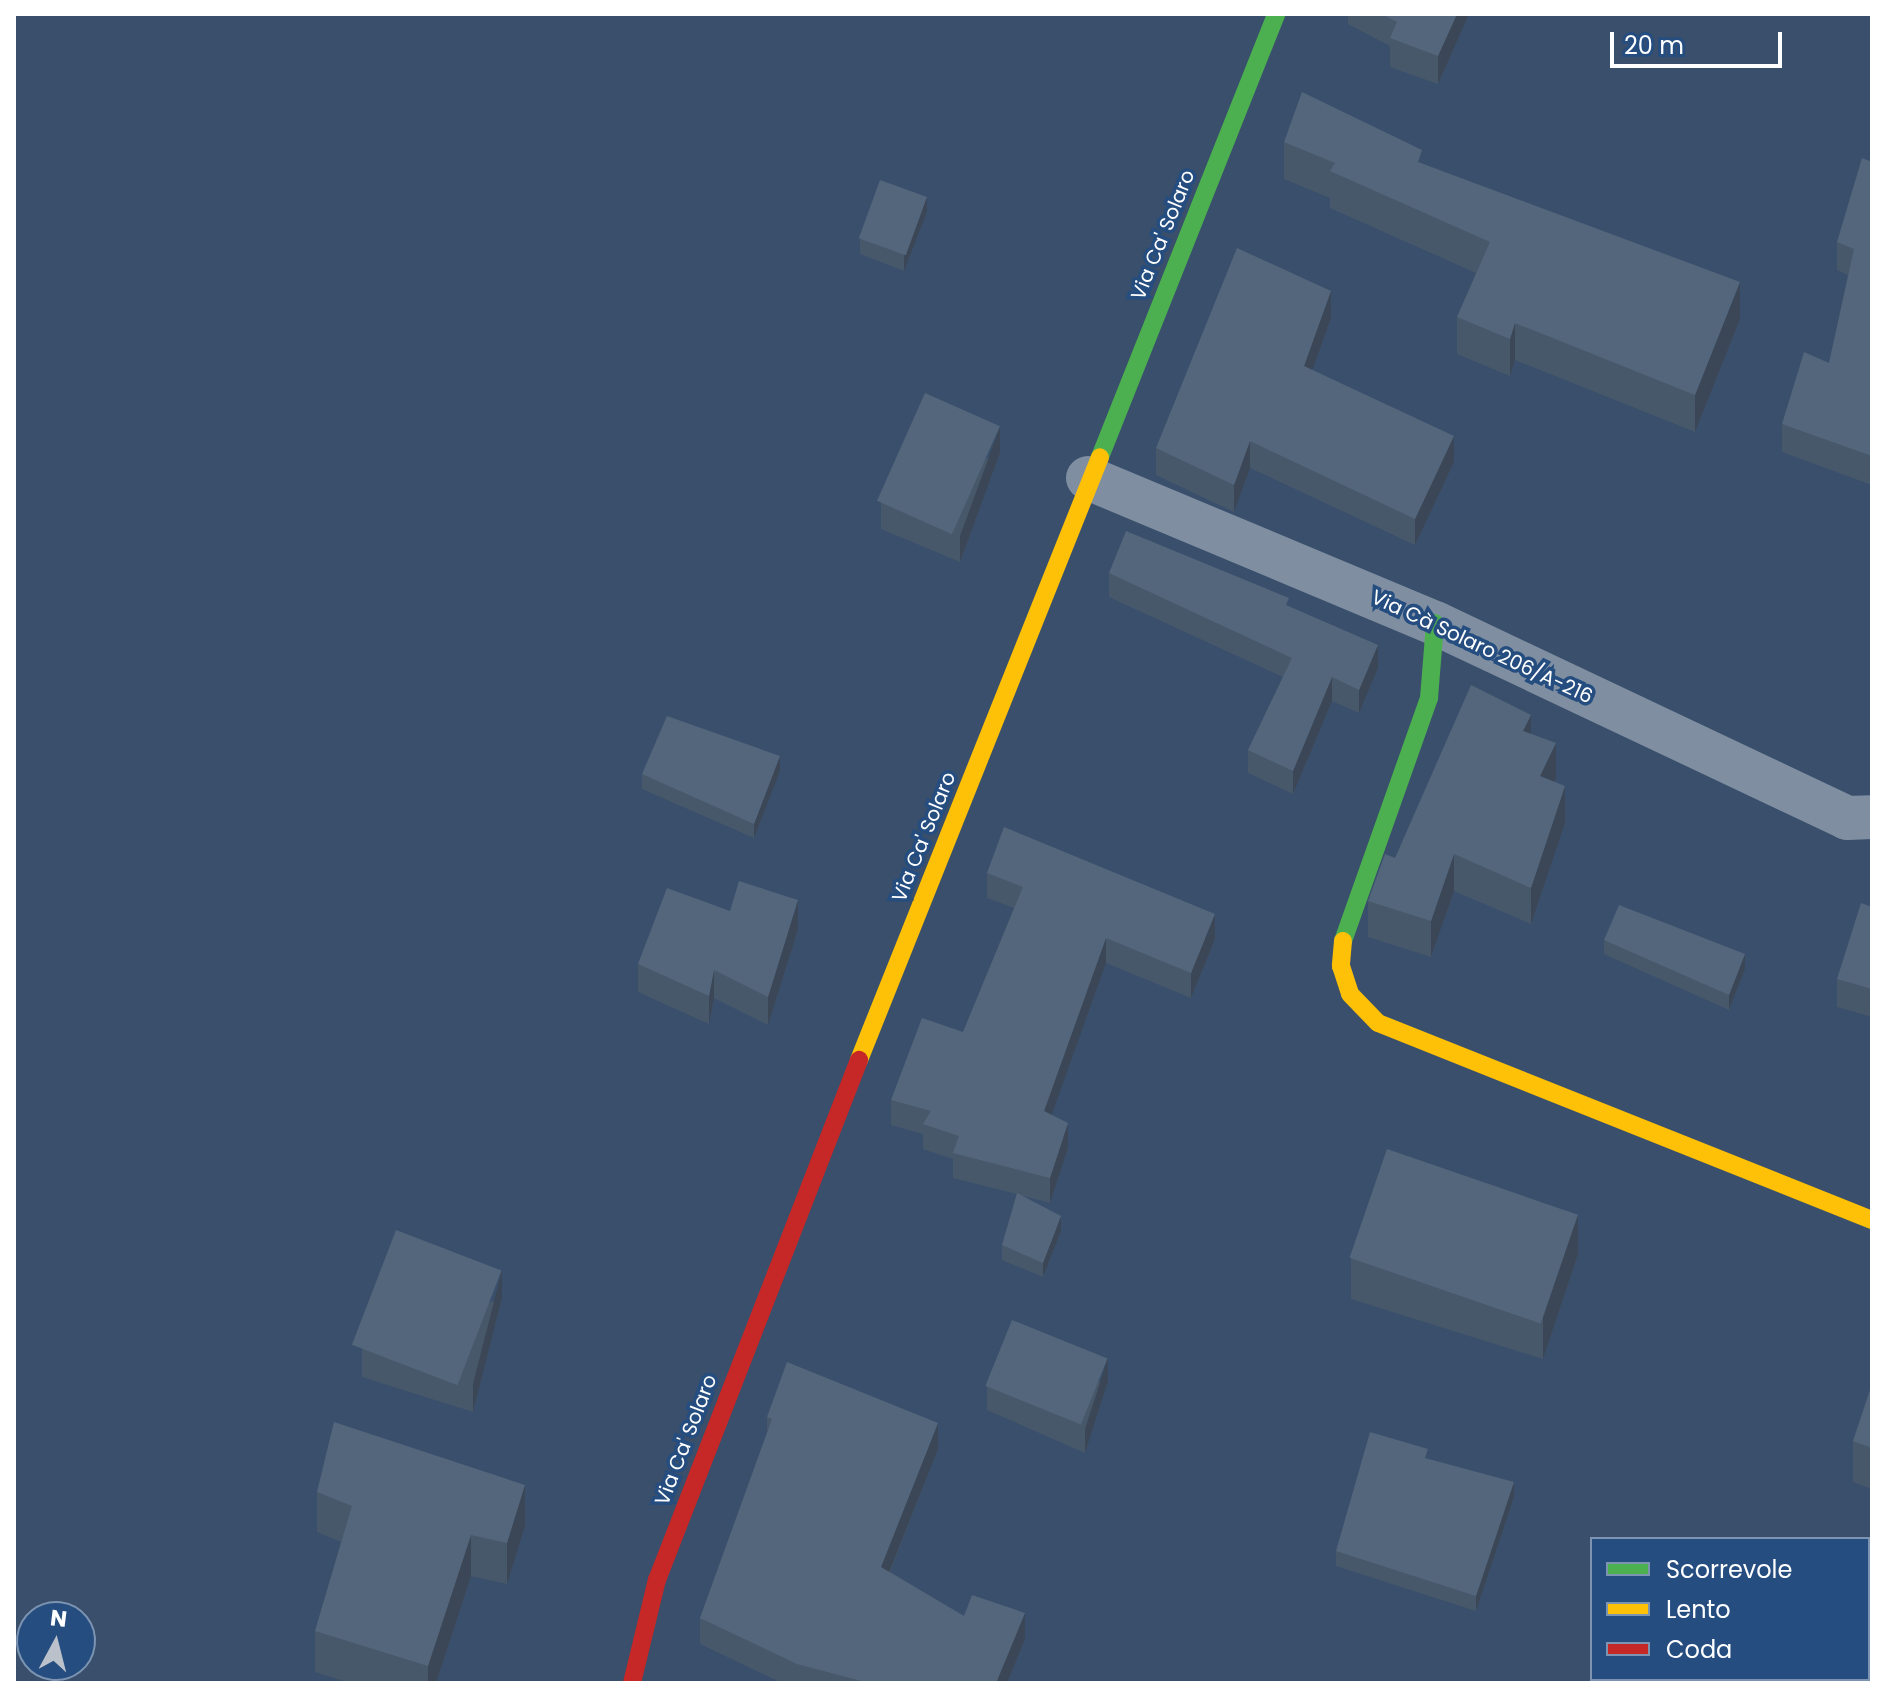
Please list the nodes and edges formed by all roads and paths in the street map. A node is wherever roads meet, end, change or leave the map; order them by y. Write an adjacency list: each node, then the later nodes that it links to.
1 (1276, 14): 2 (street, Via Ca' Solaro)
2 (1088, 478): 3 (street, Via Cà Solaro 206/A-216); 6 (street, Via Ca' Solaro)
3 (1435, 623): 4 (street, Via Cà Solaro 206/A-216); 5 (street)
4 (1872, 817)
5 (1872, 1220)
6 (632, 1683)

